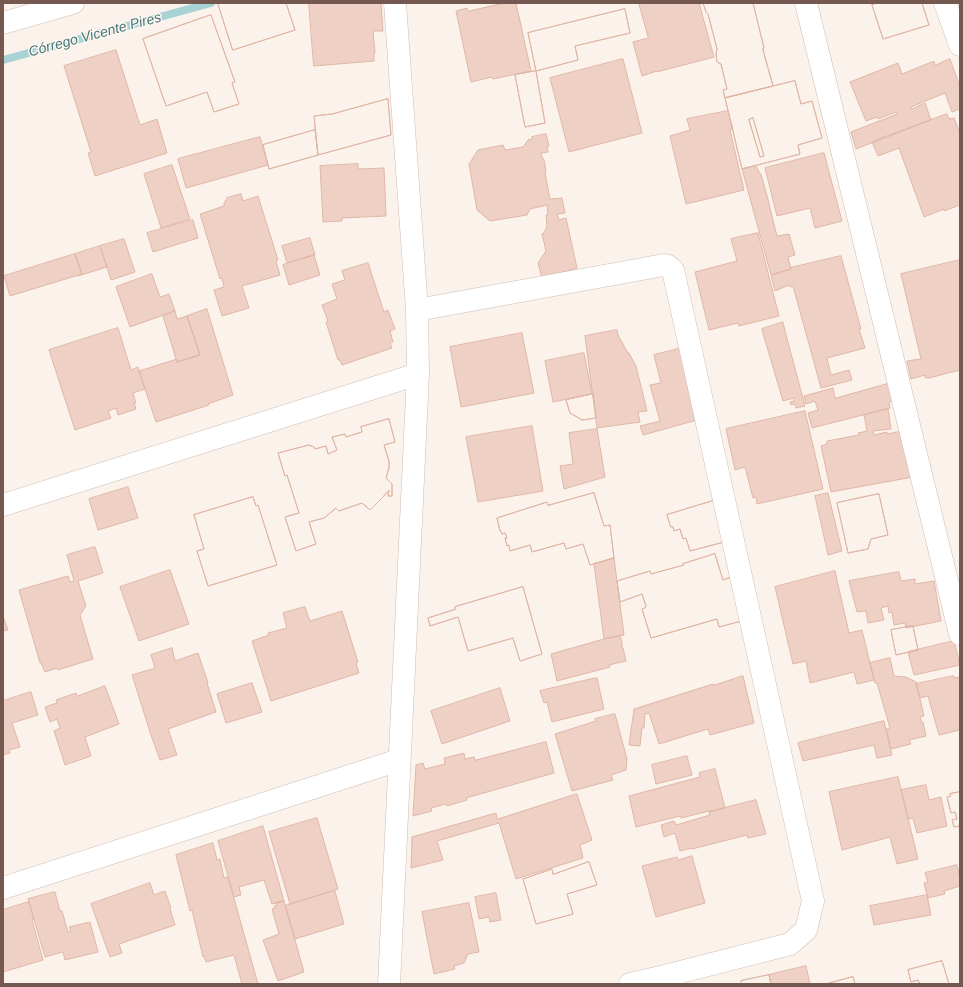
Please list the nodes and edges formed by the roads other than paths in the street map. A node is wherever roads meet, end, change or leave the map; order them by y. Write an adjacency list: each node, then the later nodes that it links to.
1 (73, 3): 5 (street)
2 (395, 3): 7 (street)
3 (806, 3): 10 (street)
4 (945, 3): 6 (street)
5 (3, 24)
6 (960, 45)
7 (417, 310): 8 (street); 14 (street)
8 (418, 374): 9 (street); 11 (street)
9 (3, 505)
10 (960, 634)
11 (399, 760): 12 (street); 13 (street)
12 (3, 888)
13 (389, 984)
14 (630, 984)

